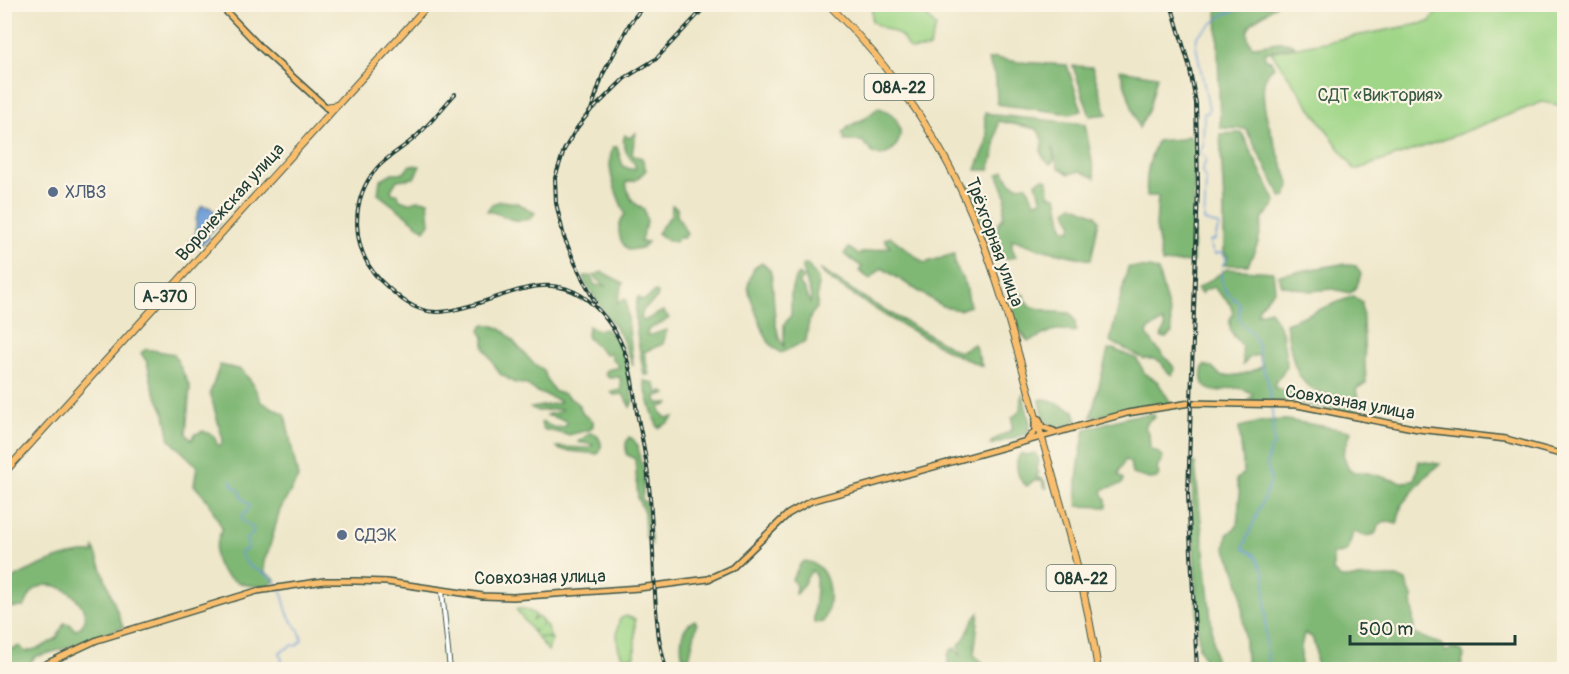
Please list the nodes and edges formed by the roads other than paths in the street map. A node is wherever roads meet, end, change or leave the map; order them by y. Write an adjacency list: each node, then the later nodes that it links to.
1 (219, 4): 4 (main road)
2 (429, 4): 4 (highway)
3 (828, 4): 5 (highway, Трёхгорная улица / 08А-22)
4 (329, 109): 10 (highway, Воронежская улица / А-370)
5 (1028, 388): 6 (main road); 7 (highway, Трёхгорная улица / 08А-22); 8 (main road)
6 (1058, 431): 7 (main road, Совхозная улица); 9 (main road, Совхозная улица); 11 (main road)
7 (1042, 436): 8 (main road, Совхозная улица); 11 (highway, Трёхгорная улица / 08А-22)
8 (1027, 440): 11 (main road); 12 (main road, Совхозная улица)
9 (1564, 455)
10 (4, 473)
11 (1057, 488): 15 (highway, Трёхгорная улица / 08А-22)
12 (442, 591): 13 (main road, Совхозная улица); 14 (street)
13 (33, 669)
14 (450, 669)
15 (1098, 669)

